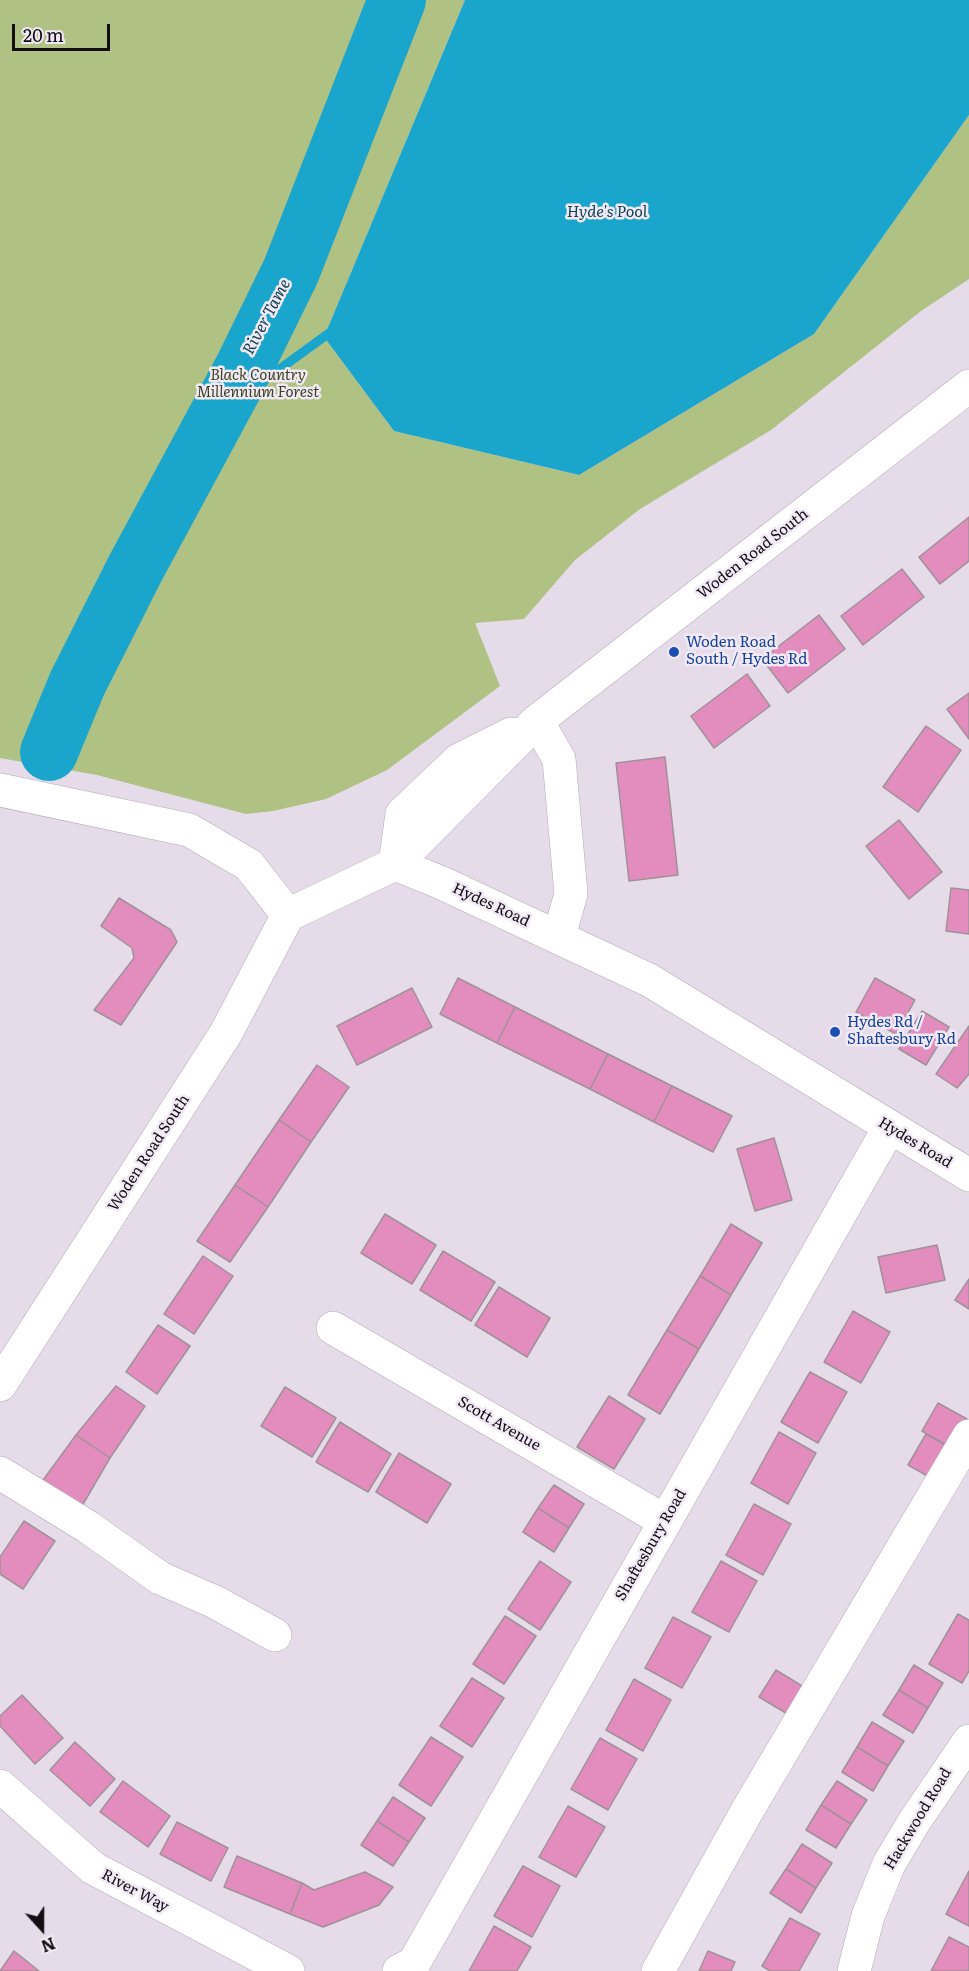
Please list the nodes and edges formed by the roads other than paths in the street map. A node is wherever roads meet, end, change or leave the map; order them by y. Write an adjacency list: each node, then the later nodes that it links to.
1 (969, 386): 2 (street, Woden Road South)
2 (537, 721): 4 (street, Woden Road South); 6 (street)
3 (0, 790): 5 (street)
4 (395, 864): 5 (street); 6 (street, Hydes Road)
5 (288, 915): 10 (street, Woden Road South)
6 (559, 936): 7 (street, Hydes Road)
7 (889, 1128): 8 (street, Hydes Road); 13 (street, Shaftesbury Road)
8 (969, 1175)
9 (333, 1328): 13 (street, Scott Avenue)
10 (0, 1385)
11 (969, 1436): 19 (street)
12 (0, 1473): 14 (street)
13 (665, 1521): 17 (street, Shaftesbury Road)
14 (275, 1635)
15 (969, 1741): 20 (street, Hackwood Road)
16 (0, 1786): 18 (street, River Way)
17 (407, 1967)
18 (288, 1971)
19 (658, 1971)
20 (855, 1971)

